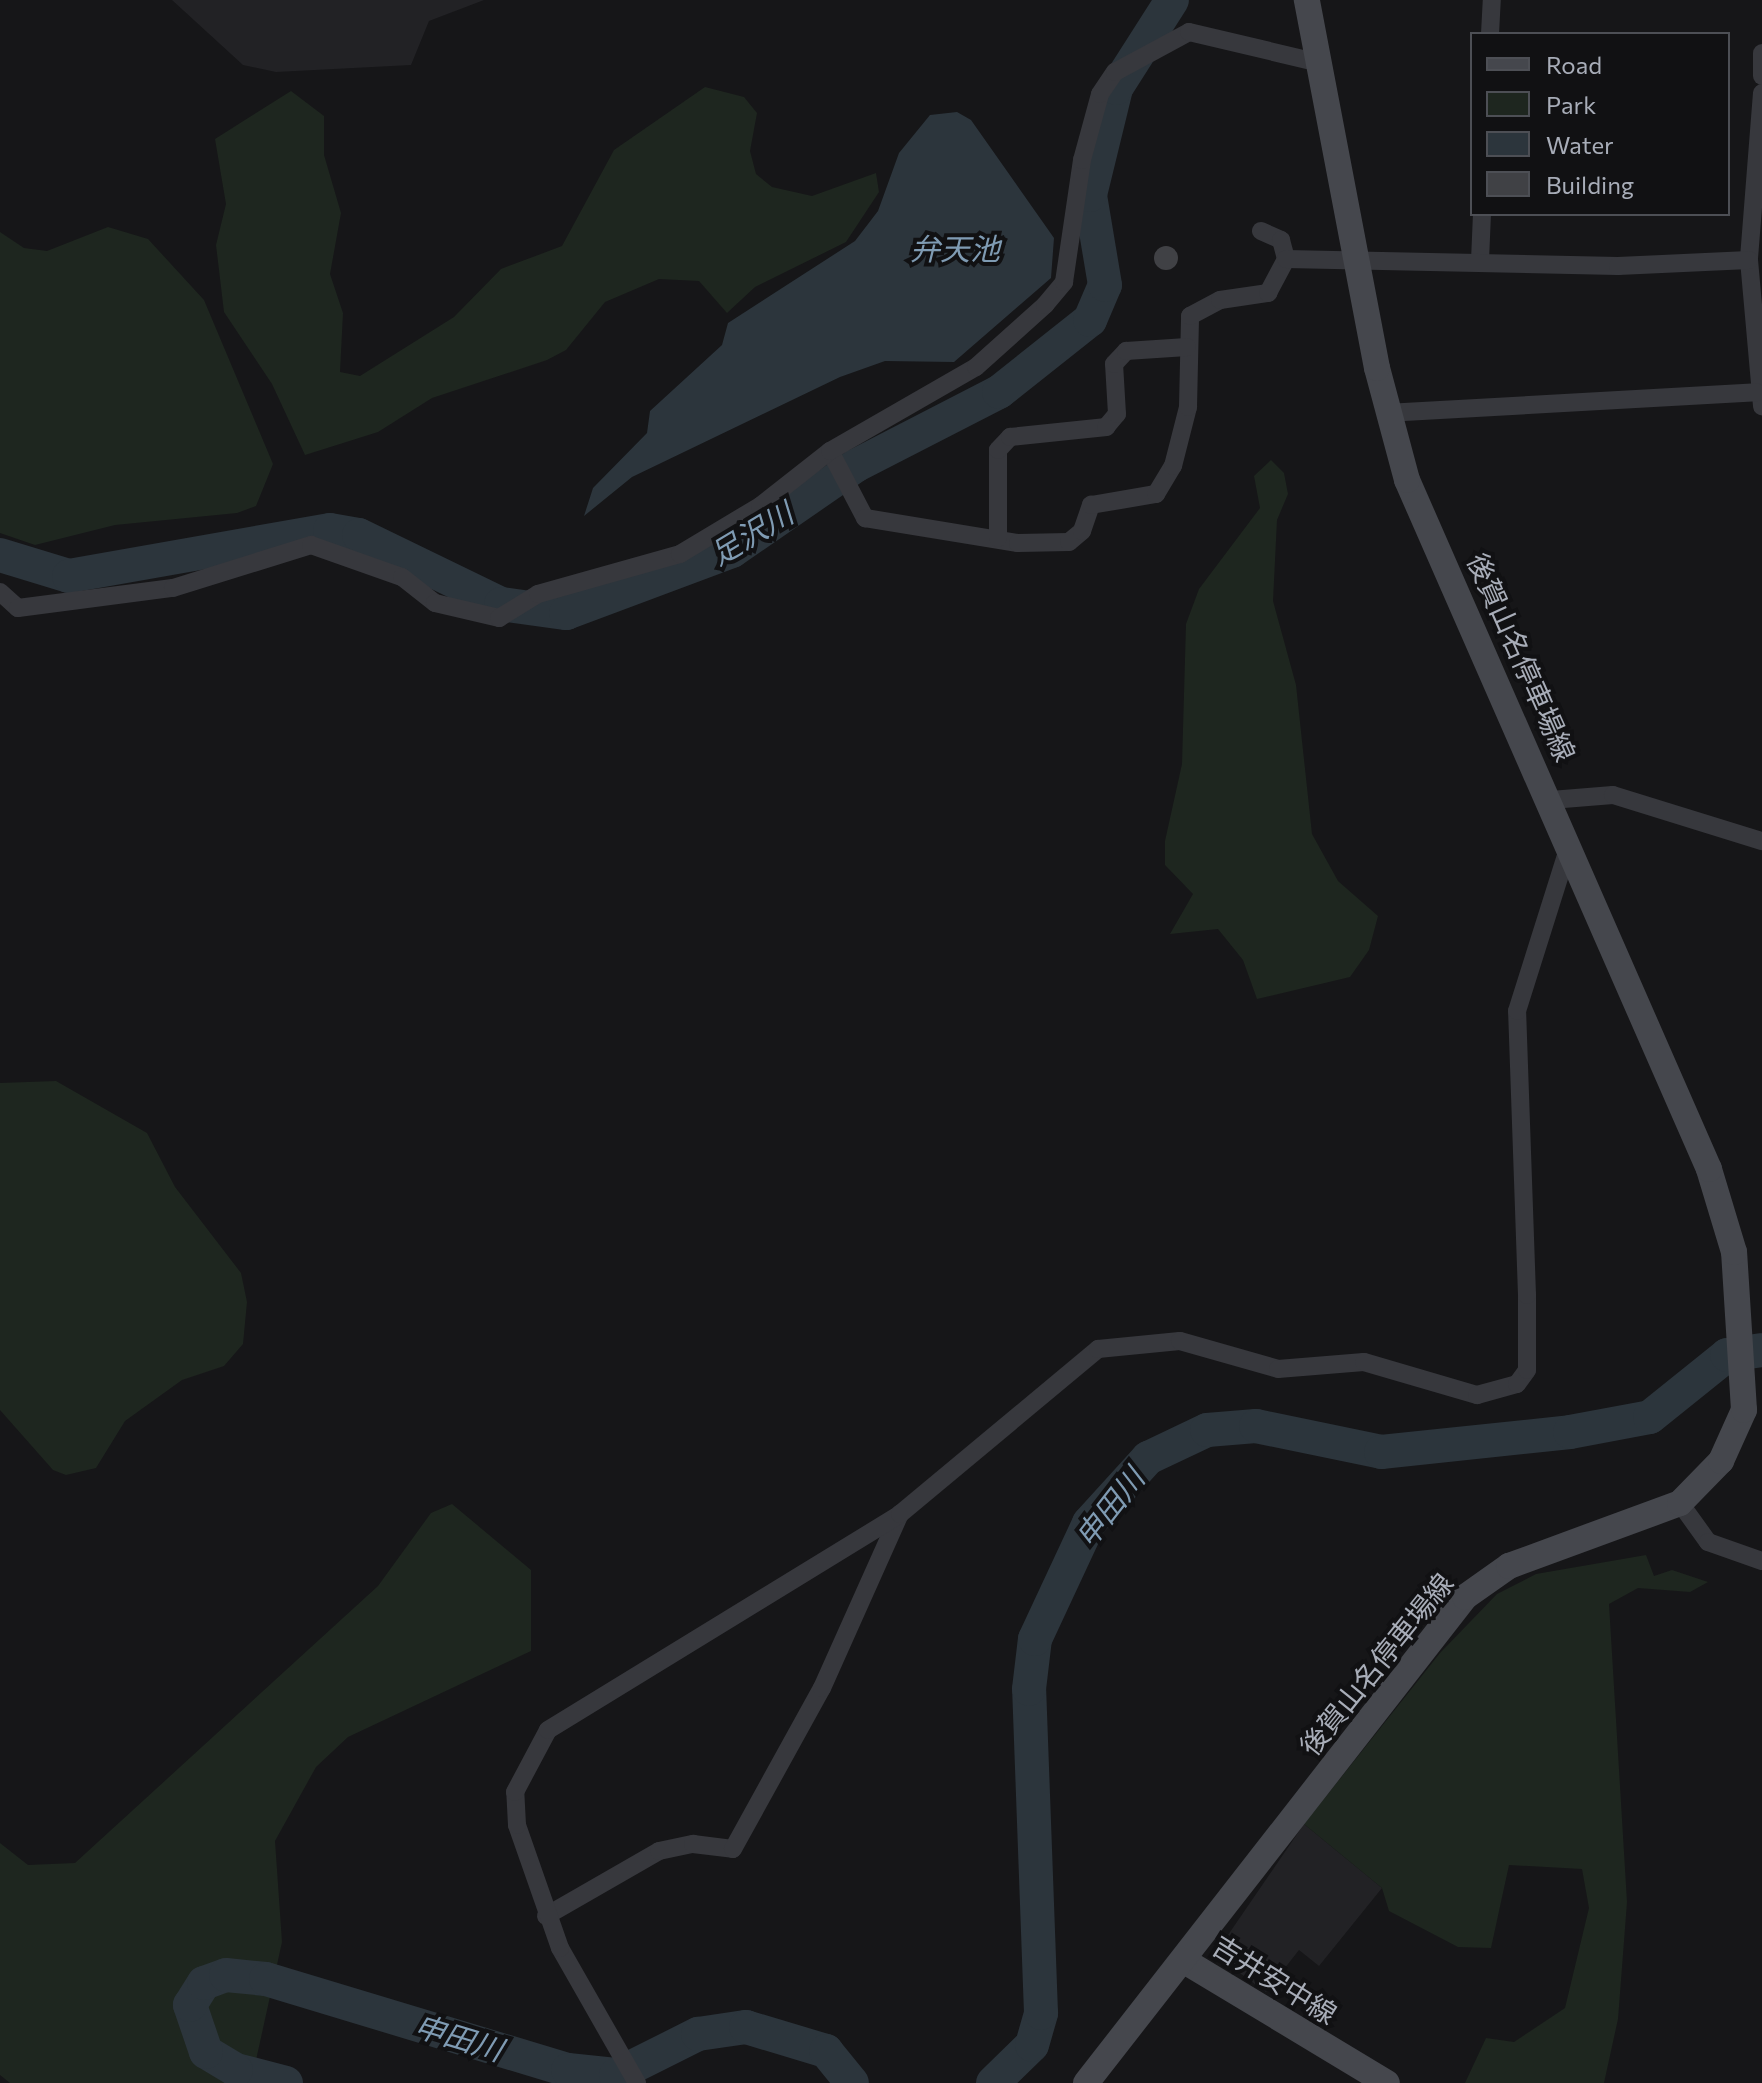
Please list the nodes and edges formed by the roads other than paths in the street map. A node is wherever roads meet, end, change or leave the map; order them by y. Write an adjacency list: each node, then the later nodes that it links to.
1 (1307, 0): 5 (main road, 後賀山名停車場線)
2 (1492, 0): 3 (street)
3 (1490, 32)
4 (1762, 53): 6 (street)
5 (1316, 62): 12 (main road, 後賀山名停車場線); 17 (street)
6 (1762, 76)
7 (1762, 93): 11 (street)
8 (1482, 216): 13 (street)
9 (1261, 231): 10 (street)
10 (1286, 259): 12 (street); 14 (street)
11 (1749, 260): 13 (street); 15 (street)
12 (1358, 261): 13 (street); 16 (main road, 後賀山名停車場線)
13 (1480, 261)
14 (1187, 347): 18 (street); 18 (street)
15 (1759, 399): 16 (street)
16 (1386, 413): 20 (main road, 後賀山名停車場線)
17 (830, 451): 18 (street); 19 (street)
18 (998, 538)
19 (0, 592)
20 (1551, 800): 21 (street); 22 (main road, 後賀山名停車場線)
21 (1762, 841)
22 (1571, 842): 23 (main road, 後賀山名停車場線); 24 (street)
23 (1680, 1503): 25 (street); 27 (main road, 後賀山名停車場線)
24 (900, 1514): 26 (street); 26 (street)
25 (1762, 1561)
26 (546, 1916): 28 (street)
27 (1183, 1960): 29 (main road, 吉井安中線); 30 (main road, 吉井安中線)
28 (637, 2083)
29 (1086, 2083)
30 (1387, 2083)

